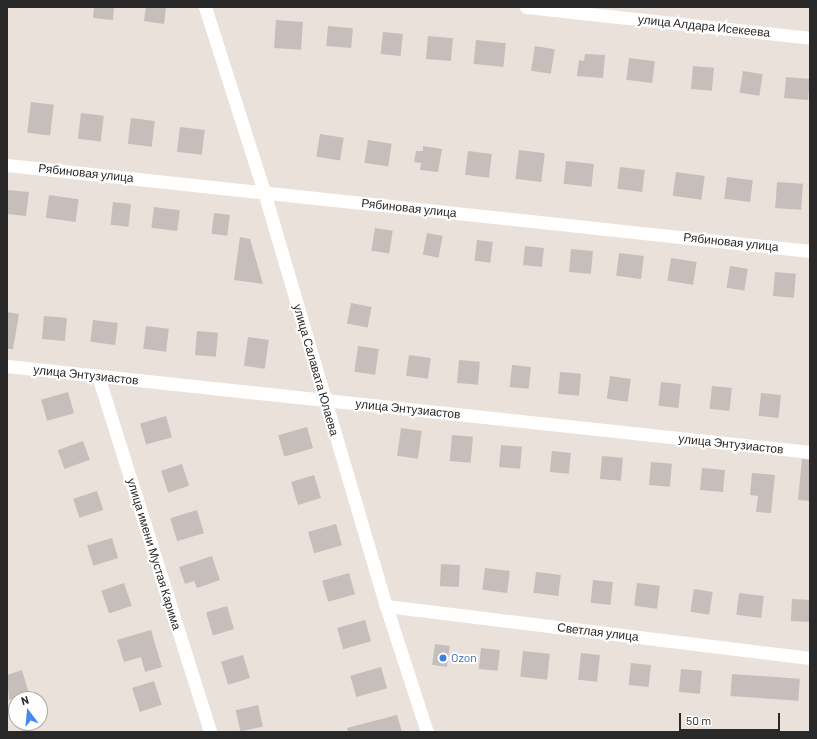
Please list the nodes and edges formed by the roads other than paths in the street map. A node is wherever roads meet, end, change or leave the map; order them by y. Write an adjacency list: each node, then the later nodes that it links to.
1 (205, 7): 5 (street, улица Салавата Юлаева)
2 (526, 7): 3 (street, улица Алдара Исекеева)
3 (810, 38)
4 (7, 165): 5 (street, Рябиновая улица)
5 (264, 192): 6 (street, Рябиновая улица); 9 (street, улица Салавата Юлаева)
6 (810, 250)
7 (7, 366): 8 (street, улица Энтузиастов)
8 (98, 376): 9 (street, улица Энтузиастов); 13 (street, улица имени Мустая Карима)
9 (325, 400): 10 (street, улица Энтузиастов); 11 (street, улица Салавата Юлаева)
10 (810, 452)
11 (386, 606): 12 (street, Светлая улица); 14 (street, улица Салавата Юлаева)
12 (810, 658)
13 (210, 732)
14 (427, 732)

